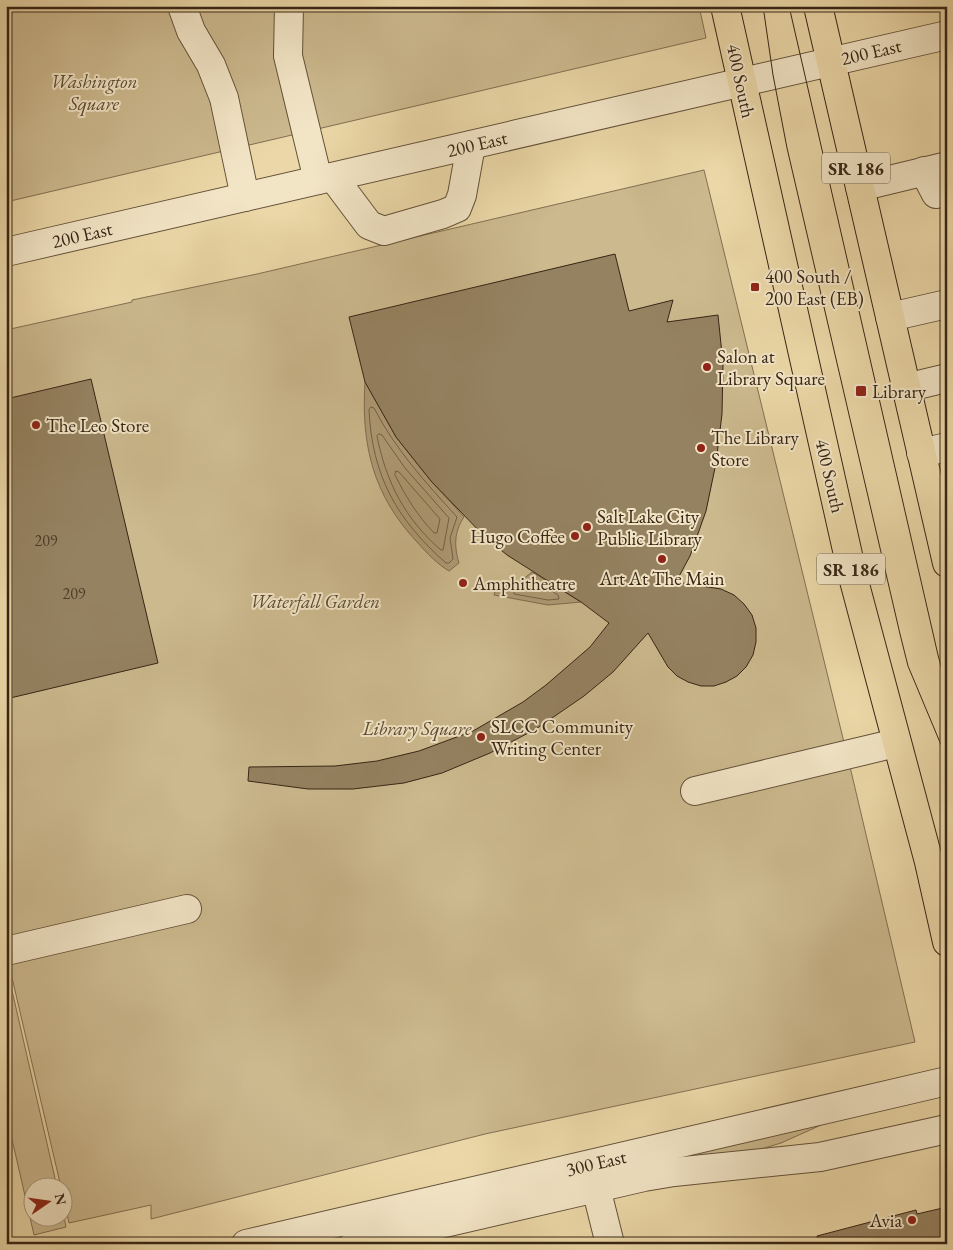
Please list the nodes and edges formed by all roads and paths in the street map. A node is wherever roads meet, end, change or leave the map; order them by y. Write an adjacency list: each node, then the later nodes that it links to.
1 (182, 6): 13 (street)
2 (289, 6): 10 (street)
3 (725, 6): 7 (main road, 400 South / SR 186)
4 (818, 6): 6 (main road, SR 186)
5 (947, 35): 6 (street, 200 East)
6 (831, 62): 7 (street, 200 East); 11 (main road, SR 186)
7 (742, 82): 8 (street, 200 East); 22 (main road, 400 South / SR 186)
8 (471, 145): 10 (street, 200 East); 10 (street)
9 (935, 168): 11 (street); 12 (street)
10 (325, 179): 13 (street, 200 East)
11 (860, 187): 16 (main road, SR 186)
12 (947, 192)
13 (245, 197): 14 (street, 200 East)
14 (6, 252)
15 (947, 304): 16 (street)
16 (890, 317): 18 (main road, SR 186)
17 (947, 378): 18 (street)
18 (906, 388): 20 (main road, SR 186)
19 (947, 447): 20 (street)
20 (920, 453): 21 (main road, SR 186)
21 (947, 563)
22 (896, 743): 23 (street); 25 (main road, 400 South / SR 186)
23 (695, 791)
24 (187, 909): 26 (street)
25 (947, 942)
26 (6, 951)
27 (947, 1081): 30 (street, 300 East)
28 (947, 1129): 29 (street, 300 East)
29 (596, 1188): 31 (street, 300 East); 32 (street)
30 (246, 1244)
31 (354, 1244)
32 (610, 1244)

